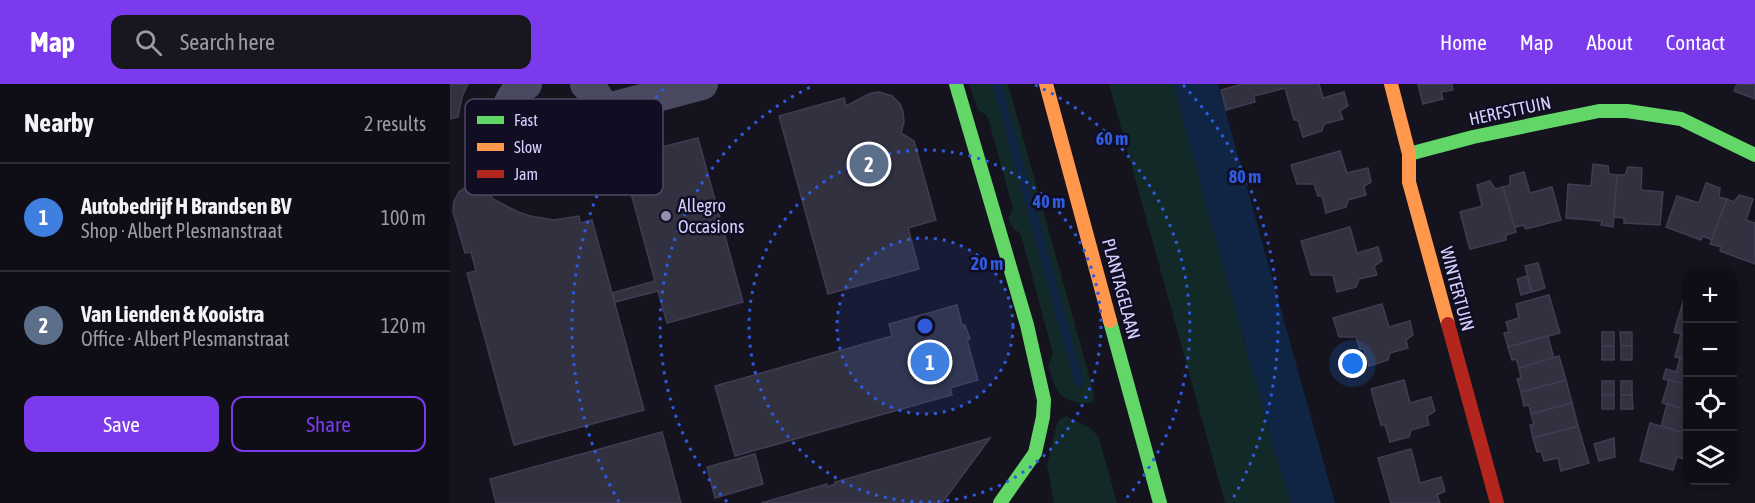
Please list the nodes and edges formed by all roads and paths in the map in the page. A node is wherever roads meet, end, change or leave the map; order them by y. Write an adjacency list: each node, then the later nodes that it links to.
1 (526, 84): 7 (street)
2 (586, 84): 8 (street)
3 (702, 84): 9 (street)
4 (956, 84): 12 (street)
5 (1046, 84): 13 (street, PLANTAGELAAN)
6 (1391, 84): 10 (street, WINTERTUIN)
7 (512, 99)
8 (599, 99)
9 (645, 99)
10 (1409, 154): 11 (street, HERFSTTUIN); 14 (street, WINTERTUIN)
11 (1755, 155)
12 (1000, 503)
13 (1160, 503)
14 (1497, 503)

